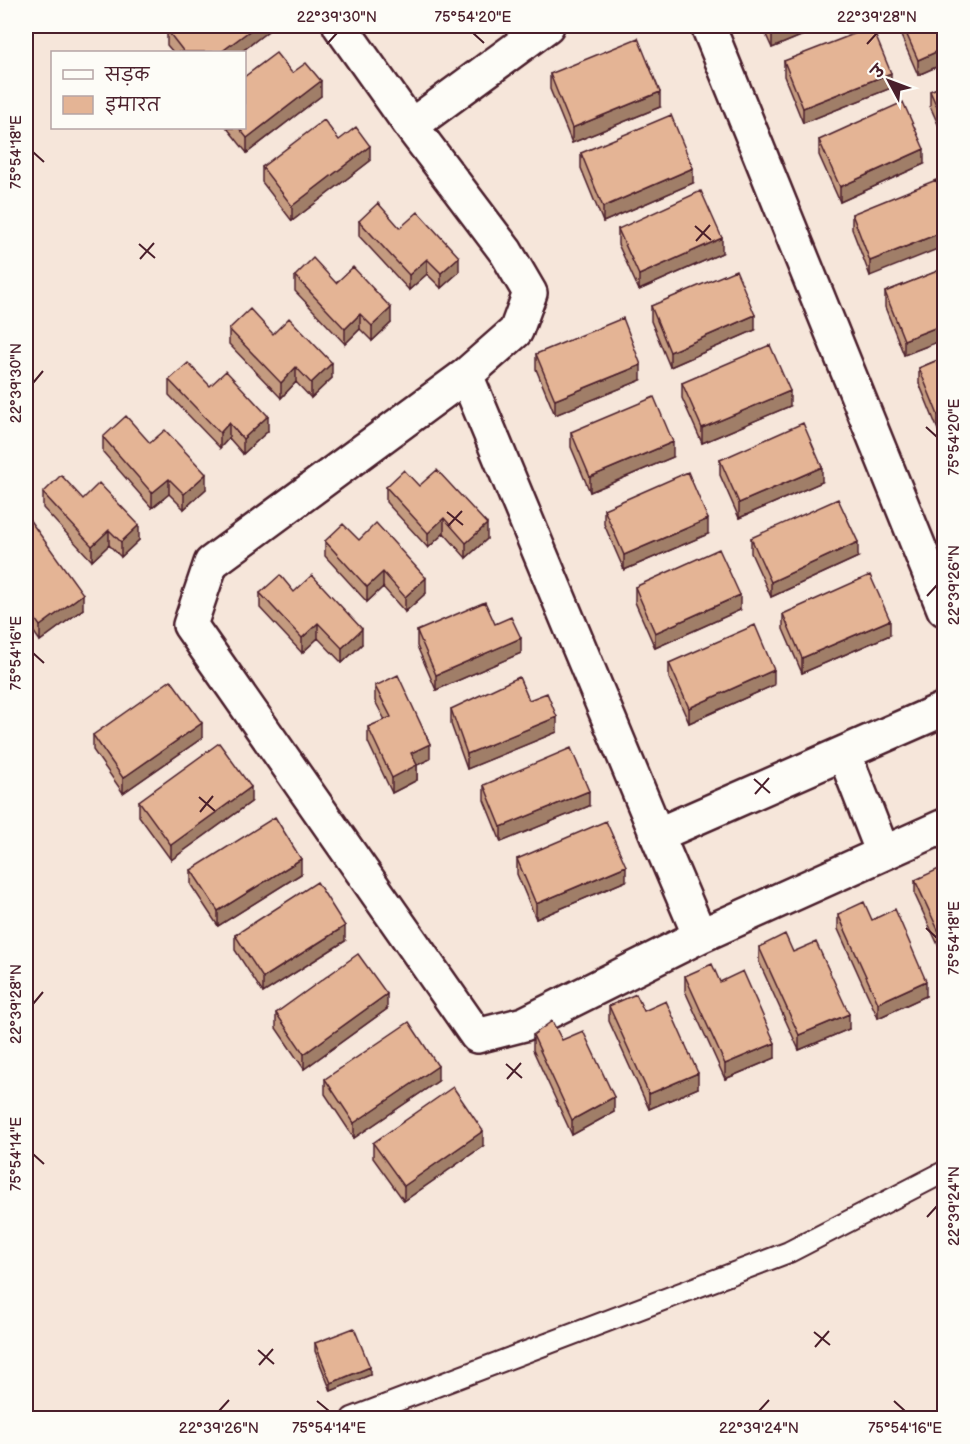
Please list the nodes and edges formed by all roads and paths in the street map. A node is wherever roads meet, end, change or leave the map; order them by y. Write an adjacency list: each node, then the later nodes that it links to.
1 (340, 26): 4 (street)
2 (547, 26): 4 (street)
3 (708, 26): 6 (street)
4 (411, 126): 5 (street)
5 (466, 375): 10 (street); 12 (street)
6 (945, 609)
7 (945, 709): 8 (street)
8 (844, 753): 10 (street); 11 (street)
9 (945, 826): 11 (street)
10 (657, 835): 12 (street)
11 (884, 853): 12 (street)
12 (700, 936)
13 (945, 1172): 14 (lane)
14 (352, 1419)

